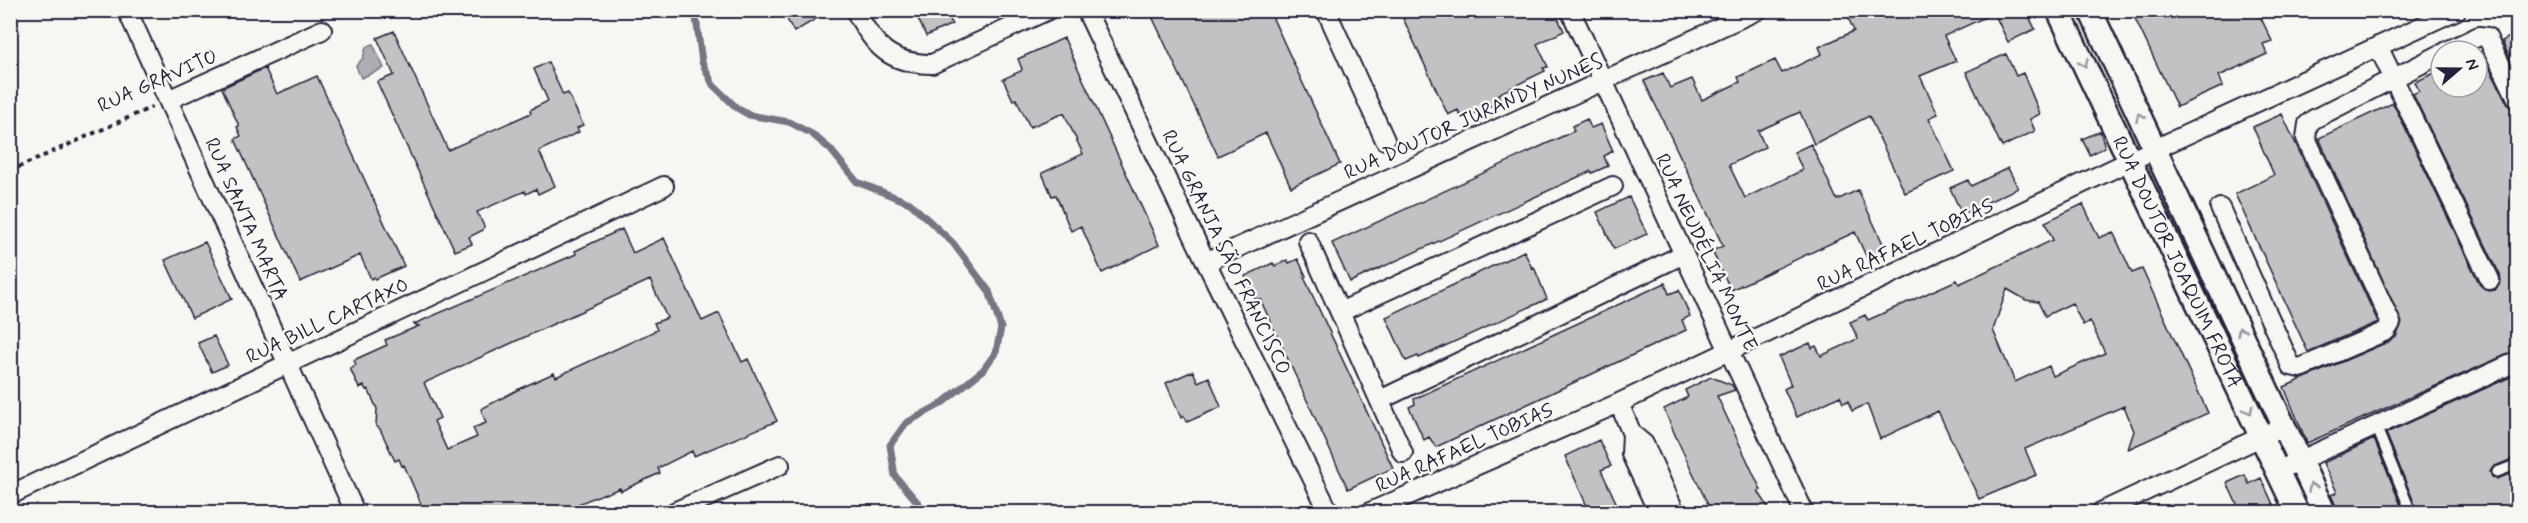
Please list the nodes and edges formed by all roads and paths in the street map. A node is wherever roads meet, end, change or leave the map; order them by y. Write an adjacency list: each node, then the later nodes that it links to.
1 (127, 10): 19 (street, RUA SANTA MARTA)
2 (855, 10): 3 (street)
3 (1048, 10)
4 (1086, 10): 30 (street, RUA GRANJA SÃO FRANCISCO)
5 (1326, 10): 21 (street)
6 (1570, 10): 18 (street, RUA NEUDÉLIA MONTE)
7 (1758, 10): 18 (street, RUA DOUTOR JURANDY NUNES)
8 (2058, 10): 23 (street, RUA DOUTOR JOAQUIM FROTA, one-way to 23)
9 (2090, 10): 22 (street, RUA DOUTOR JOAQUIM FROTA, one-way to 9)
10 (2457, 10): 15 (street, RUA RAFAEL TOBIAS)
11 (322, 30): 19 (street, RUA GRAVITO)
12 (2473, 39): 13 (street)
13 (2488, 39)
14 (2489, 40): 20 (street)
15 (2378, 46): 17 (street); 22 (street, RUA RAFAEL TOBIAS)
16 (2429, 60): 17 (street)
17 (2392, 77): 27 (street); 31 (street)
18 (1602, 82): 29 (street, RUA NEUDÉLIA MONTE); 30 (street, RUA DOUTOR JURANDY NUNES)
19 (168, 100): 24 (path, RUA GRAVITO); 35 (street, RUA SANTA MARTA)
20 (2517, 100)
21 (1385, 140)
22 (2156, 149): 23 (street, RUA RAFAEL TOBIAS); 38 (street, RUA DOUTOR JOAQUIM FROTA, one-way to 22)
23 (2131, 162): 33 (street, RUA RAFAEL TOBIAS); 41 (street, RUA DOUTOR JOAQUIM FROTA, one-way to 41)
24 (10, 171)
25 (664, 186): 35 (street, RUA BILL CARTAXO)
26 (1613, 186): 32 (street)
27 (2220, 208)
28 (1308, 241): 32 (street)
29 (1684, 255): 33 (street, RUA NEUDÉLIA MONTE); 36 (street)
30 (1206, 261): 51 (street, RUA GRANJA SÃO FRANCISCO)
31 (2490, 280)
32 (1340, 312): 36 (street)
33 (1729, 351): 37 (street, RUA RAFAEL TOBIAS); 55 (street, RUA NEUDÉLIA MONTE)
34 (2517, 361): 39 (street)
35 (287, 363): 48 (street, RUA BILL CARTAXO); 49 (street, RUA SANTA MARTA)
36 (1380, 400): 42 (street)
37 (1619, 404): 40 (street); 52 (street, RUA RAFAEL TOBIAS)
38 (2284, 426): 41 (street); 43 (street, RUA DOUTOR JOAQUIM FROTA)
39 (2376, 426): 43 (street); 59 (lane)
40 (1632, 434): 53 (street); 54 (street)
41 (2262, 436): 46 (street, RUA DOUTOR JOAQUIM FROTA); 56 (street)
42 (1403, 453)
43 (2300, 461): 46 (street); 58 (street, RUA DOUTOR JOAQUIM FROTA, one-way to 43)
44 (2517, 464): 47 (lane)
45 (780, 465): 50 (street)
46 (2277, 471): 57 (street, RUA DOUTOR JOAQUIM FROTA)
47 (2497, 472)
48 (10, 495)
49 (355, 513)
50 (674, 513)
51 (1329, 513)
52 (1370, 513)
53 (1658, 513)
54 (1676, 513)
55 (1804, 513)
56 (2101, 513)
57 (2296, 513)
58 (2324, 513)
59 (2411, 513)

